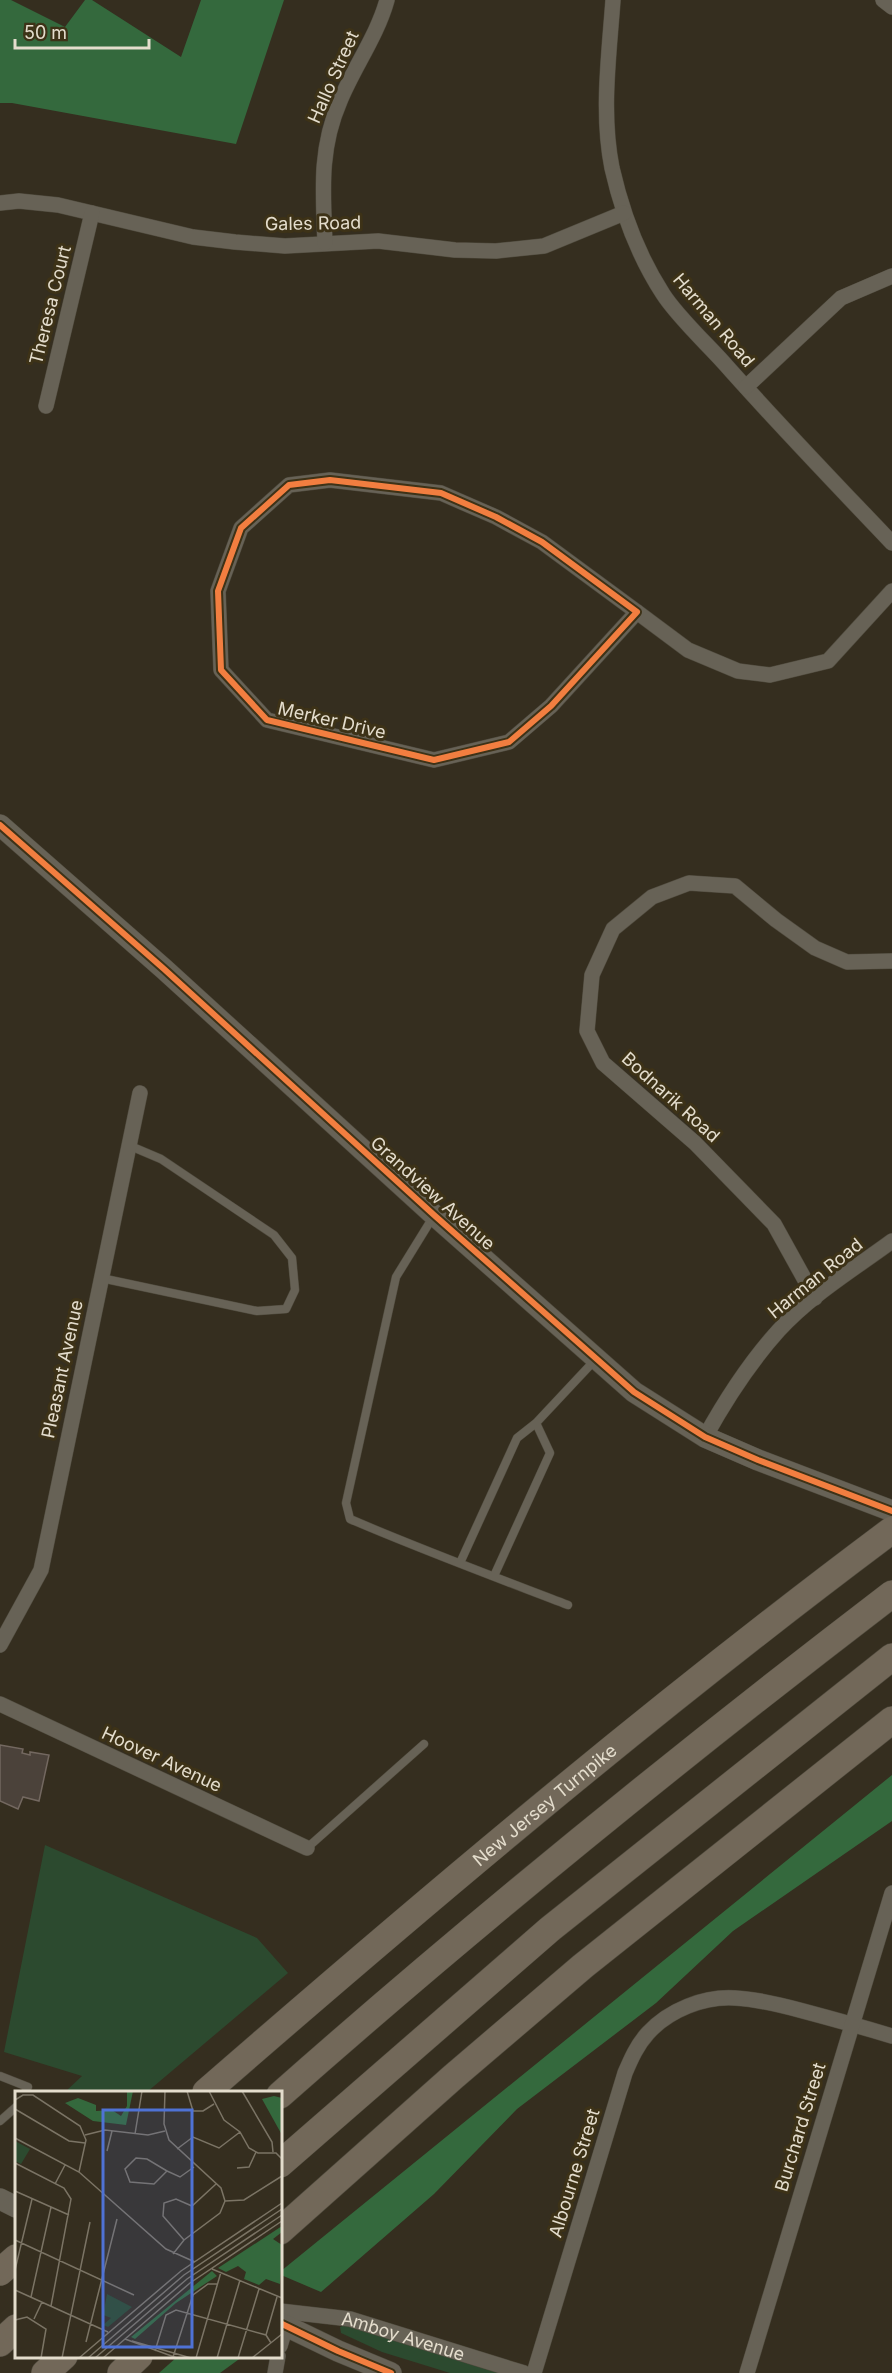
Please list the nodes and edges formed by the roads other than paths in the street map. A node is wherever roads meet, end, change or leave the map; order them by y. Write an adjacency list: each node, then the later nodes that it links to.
1 (387, 0): 8 (street, Hallo Street)
2 (613, 0): 7 (street, Harman Road)
3 (884, 0): 4 (street)
4 (892, 7)
5 (0, 203): 6 (street, Gales Road)
6 (92, 213): 8 (street, Gales Road); 11 (street, Theresa Court)
7 (624, 213): 8 (street, Gales Road); 10 (street, Harman Road)
8 (325, 243)
9 (892, 276): 10 (street)
10 (746, 387): 12 (street, Harman Road)
11 (46, 406)
12 (892, 543)
13 (892, 591): 14 (street, Merker Drive)
14 (637, 612): 14 (street, Merker Drive)
15 (0, 825): 19 (street, Grandview Avenue)
16 (892, 961): 22 (street, Bodnarik Road)
17 (140, 1093): 18 (street, Pleasant Avenue)
18 (128, 1145): 21 (street, Pleasant Avenue); 21 (lane)
19 (434, 1215): 23 (street, Grandview Avenue); 28 (lane)
20 (892, 1241): 22 (street, Harman Road)
21 (101, 1278): 32 (street, Pleasant Avenue)
22 (814, 1298): 25 (street, Harman Road)
23 (596, 1359): 24 (lane); 25 (street, Grandview Avenue)
24 (536, 1422): 28 (lane); 29 (lane)
25 (705, 1437): 26 (street, Grandview Avenue)
26 (892, 1511)
27 (892, 1530): 43 (highway, New Jersey Turnpike)
28 (460, 1563): 29 (lane)
29 (494, 1576): 31 (lane)
30 (892, 1594): 44 (highway)
31 (568, 1605)
32 (0, 1645)
33 (892, 1656): 47 (highway)
34 (0, 1704): 37 (street, Hoover Avenue)
35 (892, 1720): 50 (highway)
36 (424, 1744): 37 (lane)
37 (307, 1848)
38 (892, 1893): 39 (street, Burchard Street)
39 (852, 2024): 40 (street, Albourne Street); 62 (street, Albourne Street); 63 (street, Burchard Street)
40 (892, 2036)
41 (0, 2076): 42 (lane)
42 (25, 2091)
43 (207, 2091)
44 (282, 2093)
45 (15, 2108): 46 (lane)
46 (0, 2121)
47 (282, 2162)
48 (0, 2199): 49 (street)
49 (15, 2206)
50 (282, 2229)
51 (282, 2327): 60 (street, Amboy Avenue); 61 (street, Amboy Avenue)
52 (15, 2329): 53 (highway)
53 (0, 2343)
54 (62, 2358): 57 (highway)
55 (138, 2358): 58 (highway)
56 (278, 2358): 59 (street)
57 (45, 2373)
58 (121, 2373)
59 (274, 2373)
60 (391, 2373)
61 (524, 2373)
62 (534, 2373)
63 (747, 2373)

